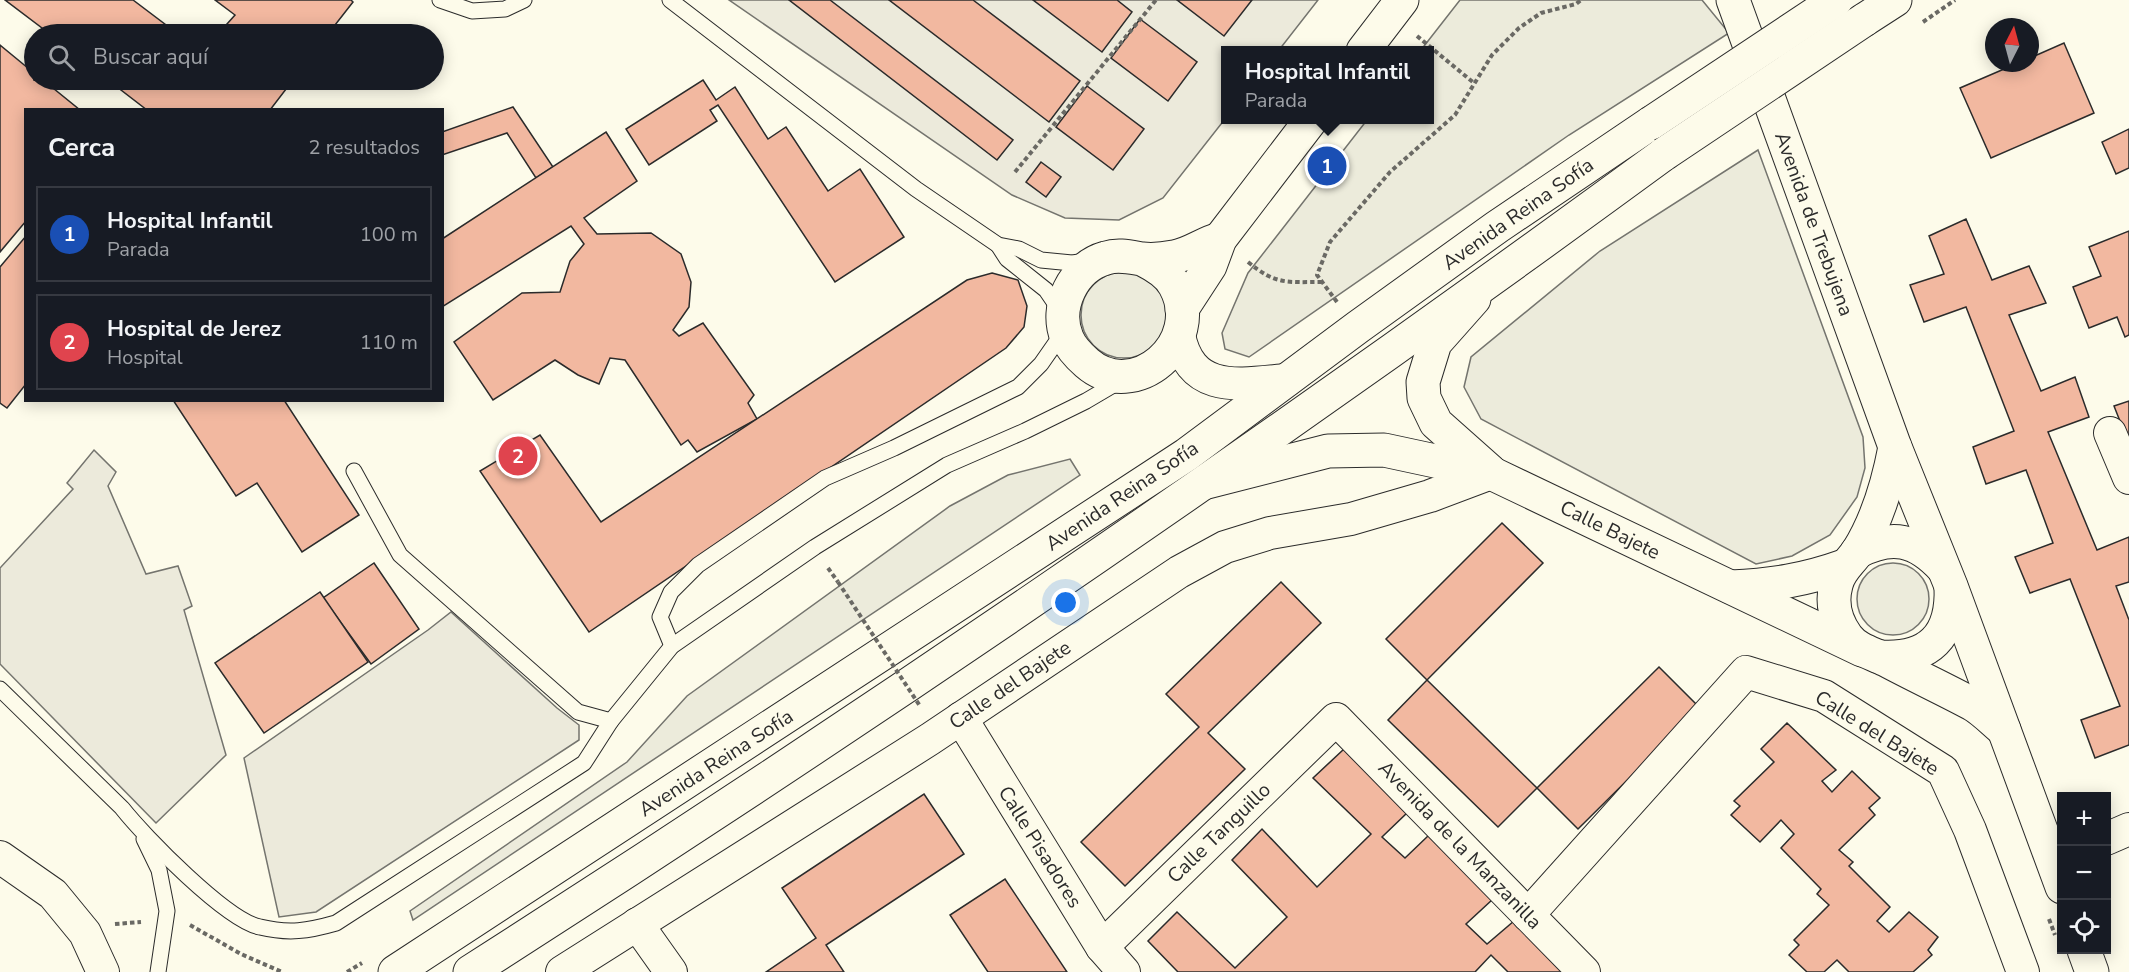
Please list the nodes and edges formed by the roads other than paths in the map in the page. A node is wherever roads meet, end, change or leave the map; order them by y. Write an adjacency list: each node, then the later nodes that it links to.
1 (440, 0): 2 (lane)
2 (524, 0)
3 (670, 0): 11 (lane)
4 (1836, 0): 18 (main road, Avenida Reina Sofía, bridge)
5 (1895, 0): 14 (main road, Avenida Reina Sofía, bridge)
6 (1735, 3): 20 (main road, Avenida de Trebujena)
7 (1396, 7): 8 (main road)
8 (1367, 46)
9 (1308, 124): 10 (main road)
10 (1220, 239): 13 (main road); 16 (main road)
11 (998, 245): 12 (lane); 15 (lane)
12 (1106, 258): 13 (main road); 15 (main road)
13 (1144, 260): 16 (main road)
14 (1488, 282): 22 (main road); 24 (main road, Avenida Reina Sofía)
15 (1064, 322): 17 (main road); 28 (lane)
16 (1181, 322): 17 (main road); 18 (street)
17 (1131, 375): 28 (lane)
18 (1287, 380): 46 (main road, Avenida Reina Sofía)
19 (2110, 433): 23 (street)
20 (1895, 447): 25 (main road); 26 (main road, Avenida de Trebujena)
21 (354, 471): 33 (lane)
22 (1491, 472): 24 (main road); 27 (main road, Calle Bajete); 31 (street, Calle del Bajete)
23 (2129, 478)
24 (1206, 483): 47 (main road, Avenida Reina Sofía)
25 (1850, 559): 26 (main road, Avenida de Trebujena); 27 (main road, Calle Bajete); 29 (main road)
26 (1947, 577): 29 (main road, Avenida de Trebujena); 34 (main road, Avenida de Trebujena)
27 (1729, 587): 29 (main road, Calle Bajete)
28 (672, 646): 33 (lane)
29 (1871, 654): 34 (main road)
30 (0, 689): 35 (lane)
31 (961, 718): 41 (street, Calle del Bajete); 42 (street, Calle Pisadores)
32 (1336, 719): 40 (street, Avenida de la Manzanilla); 42 (street, Calle Tanguillo)
33 (611, 721): 35 (lane)
34 (2004, 730): 39 (main road, Avenida de Trebujena)
35 (138, 828): 45 (lane)
36 (2129, 829): 37 (street)
37 (2111, 837)
38 (0, 857): 44 (street)
39 (2057, 866)
40 (1528, 915): 51 (street, Avenida de la Manzanilla); 52 (street, Calle del Bajete)
41 (637, 924): 48 (street, Calle del Bajete); 49 (street)
42 (1102, 947): 50 (street, Calle Pisadores)
43 (2085, 954): 53 (main road)
44 (103, 972)
45 (158, 972)
46 (395, 972)
47 (470, 972)
48 (562, 972)
49 (671, 972)
50 (1124, 972)
51 (1584, 972)
52 (2023, 972)
53 (2092, 972)

